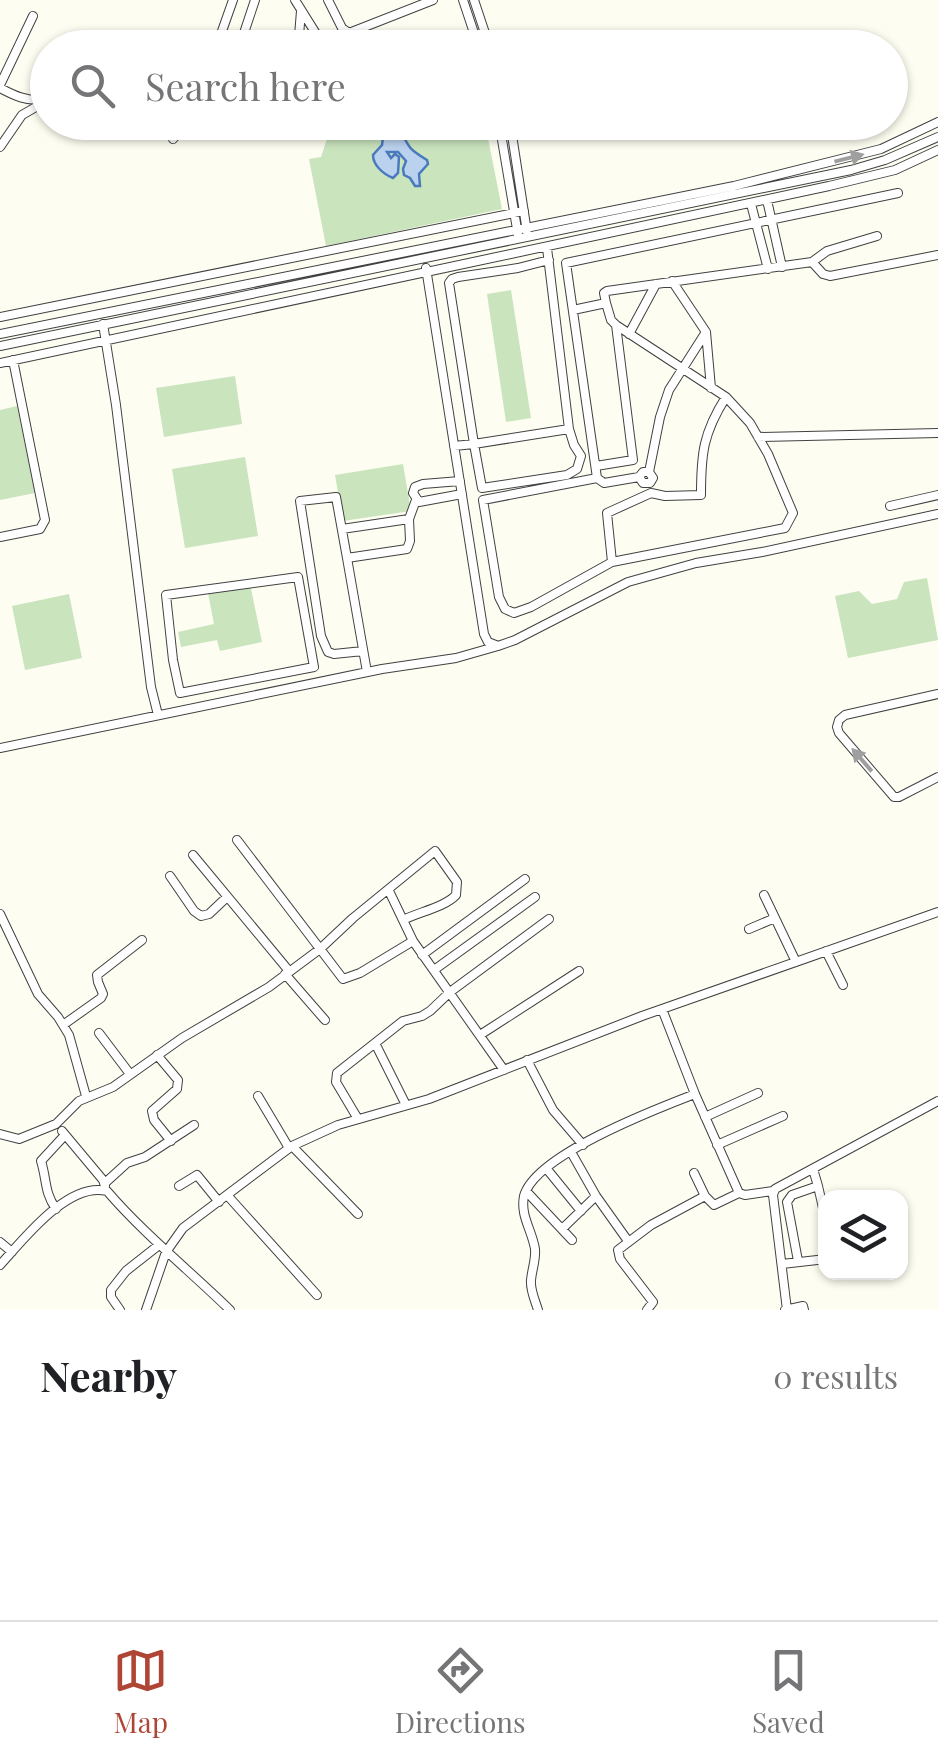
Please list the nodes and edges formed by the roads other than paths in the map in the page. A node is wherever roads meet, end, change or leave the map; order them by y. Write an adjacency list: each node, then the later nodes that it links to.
1 (233, 0): 10 (street)
2 (255, 0): 11 (street)
3 (296, 0): 8 (street)
4 (328, 0): 14 (street)
5 (433, 0): 15 (street)
6 (463, 0): 16 (street)
7 (474, 0): 17 (street)
8 (301, 11): 12 (street); 13 (street)
9 (32, 16): 18 (street)
10 (222, 30)
11 (245, 30)
12 (299, 30)
13 (313, 30)
14 (345, 30)
15 (357, 30)
16 (473, 30)
17 (484, 30)
18 (0, 87): 19 (street)
19 (30, 100)
20 (30, 110): 27 (street)
21 (938, 122): 22 (street, one-way to 21)
22 (908, 137)
23 (938, 137): 29 (street)
24 (503, 140): 34 (street)
25 (512, 140): 34 (street)
26 (902, 140): 37 (street, one-way to 26)
27 (0, 147)
28 (938, 150): 30 (street)
29 (891, 158): 30 (street); 37 (street)
30 (895, 170): 32 (street)
31 (898, 193): 35 (street)
32 (767, 200): 33 (street); 35 (street)
33 (751, 204): 36 (street); 39 (street)
34 (520, 212): 37 (street); 51 (street)
35 (772, 220): 36 (street); 45 (street)
36 (756, 223): 46 (street); 54 (street)
37 (523, 234): 42 (street); 52 (street)
38 (877, 236): 44 (street)
39 (547, 248): 41 (street); 43 (street)
40 (938, 255): 44 (street)
41 (502, 257): 47 (street); 48 (street)
42 (424, 259): 48 (street); 57 (street)
43 (549, 260): 47 (street); 69 (street)
44 (812, 262): 45 (street)
45 (782, 268): 46 (street)
46 (768, 269): 49 (street)
47 (504, 270): 72 (street)
48 (427, 273): 62 (street); 73 (street)
49 (672, 282): 50 (street); 59 (street)
50 (656, 284): 53 (street); 61 (street)
51 (177, 285): 52 (street); 56 (street)
52 (173, 299): 55 (street)
53 (606, 303): 54 (street); 58 (street)
54 (572, 310): 74 (street)
55 (101, 314): 57 (street); 60 (street)
56 (0, 318)
57 (103, 324): 62 (street); 63 (street)
58 (616, 325): 61 (street); 74 (street)
59 (706, 332): 66 (street); 67 (street)
60 (0, 334)
61 (629, 334): 66 (street)
62 (106, 341): 64 (street); 96 (street)
63 (0, 346)
64 (13, 360): 65 (street); 87 (street)
65 (0, 363)
66 (682, 370): 67 (street); 75 (street)
67 (711, 388): 68 (street)
68 (726, 397): 71 (street); 79 (street)
69 (569, 428): 72 (street); 72 (street)
70 (938, 433): 71 (street)
71 (758, 437): 91 (street)
72 (474, 444): 73 (street)
73 (454, 446): 78 (street)
74 (596, 466): 76 (street)
75 (650, 472): 77 (street); 79 (street)
76 (597, 478): 77 (street); 92 (street)
77 (639, 478): 79 (street)
78 (460, 481): 80 (street); 82 (street)
79 (650, 488): 91 (street)
80 (462, 494): 82 (street); 93 (street)
81 (938, 495): 83 (street)
82 (416, 500): 85 (street)
83 (890, 506)
84 (938, 514): 88 (street)
85 (409, 519): 86 (street); 90 (street)
86 (342, 528): 90 (street); 97 (street)
87 (0, 537)
88 (810, 541): 89 (street); 95 (street)
89 (813, 555)
90 (347, 558): 97 (street)
91 (612, 562): 92 (street)
92 (496, 576): 93 (street)
93 (476, 580): 95 (street)
94 (172, 646): 96 (street); 98 (street); 98 (street)
95 (498, 646): 100 (street)
96 (146, 650): 99 (street)
97 (363, 650): 100 (street)
98 (173, 660): 99 (street)
99 (148, 663): 102 (street)
100 (366, 672): 102 (street)
101 (938, 694): 104 (street, one-way to 101)
102 (158, 715): 103 (street)
103 (0, 748)
104 (938, 777)
105 (238, 840): 121 (street)
106 (193, 855): 112 (street)
107 (170, 876): 112 (street)
108 (525, 879): 123 (street)
109 (389, 891): 117 (street); 117 (street); 121 (street)
110 (764, 895): 115 (street)
111 (535, 897): 125 (street)
112 (227, 898): 127 (street)
113 (938, 912): 122 (street)
114 (0, 914): 132 (street)
115 (775, 918): 118 (street); 124 (street)
116 (549, 919): 129 (street)
117 (403, 920): 120 (street)
118 (749, 929)
119 (142, 940): 132 (street)
120 (413, 941): 121 (street); 123 (street)
121 (320, 949): 127 (street)
122 (826, 951): 124 (street); 128 (street)
123 (422, 954): 125 (street)
124 (796, 962): 130 (street)
125 (434, 970): 129 (street)
126 (580, 971): 134 (street)
127 (287, 973): 131 (street); 136 (street)
128 (843, 985)
129 (450, 992): 134 (street); 135 (street)
130 (662, 1009): 137 (street); 141 (street)
131 (324, 1020)
132 (63, 1025): 142 (street)
133 (98, 1032): 139 (street)
134 (480, 1035): 138 (street)
135 (375, 1043): 145 (street); 148 (street)
136 (157, 1055): 139 (street); 153 (street)
137 (527, 1060): 138 (street); 154 (street)
138 (504, 1070): 145 (street)
139 (130, 1074): 142 (street)
140 (758, 1093): 146 (street)
141 (695, 1094): 146 (street); 154 (street)
142 (86, 1096): 149 (street)
143 (258, 1096): 156 (street)
144 (938, 1101): 159 (street)
145 (406, 1105): 148 (street)
146 (704, 1116): 155 (street)
147 (783, 1116): 155 (street)
148 (358, 1119): 156 (street)
149 (56, 1124): 151 (street); 152 (street)
150 (194, 1125): 153 (street)
151 (0, 1134)
152 (65, 1134): 161 (street); 172 (street)
153 (170, 1141): 161 (street)
154 (583, 1145): 157 (street)
155 (716, 1145): 167 (street)
156 (290, 1147): 168 (street); 174 (street)
157 (570, 1152): 158 (street); 169 (street)
158 (546, 1168): 165 (street); 173 (street)
159 (813, 1168): 163 (street); 166 (street)
160 (694, 1173): 170 (street)
161 (104, 1186): 172 (street); 179 (street)
162 (179, 1186): 171 (street)
163 (818, 1186): 164 (street); 182 (street)
164 (819, 1190)
165 (526, 1192): 175 (street); 190 (street)
166 (774, 1192): 167 (street); 183 (street)
167 (739, 1193): 170 (street)
168 (228, 1195): 171 (street); 185 (street)
169 (596, 1196): 173 (street); 177 (street)
170 (705, 1196): 177 (street)
171 (219, 1202): 179 (street)
172 (56, 1209): 180 (street)
173 (581, 1211): 175 (street)
174 (358, 1214)
175 (562, 1230): 176 (street)
176 (572, 1240)
177 (628, 1241): 191 (street)
178 (0, 1242): 180 (street)
179 (163, 1248): 186 (street); 187 (street); 189 (street)
180 (12, 1252): 184 (street)
181 (818, 1260): 182 (street)
182 (798, 1262): 183 (street)
183 (782, 1264): 192 (street)
184 (0, 1265)
185 (317, 1295)
186 (148, 1306): 188 (street)
187 (120, 1310)
188 (159, 1310)
189 (230, 1310)
190 (538, 1310)
191 (647, 1310)
192 (787, 1310): 193 (street)
193 (804, 1310)

